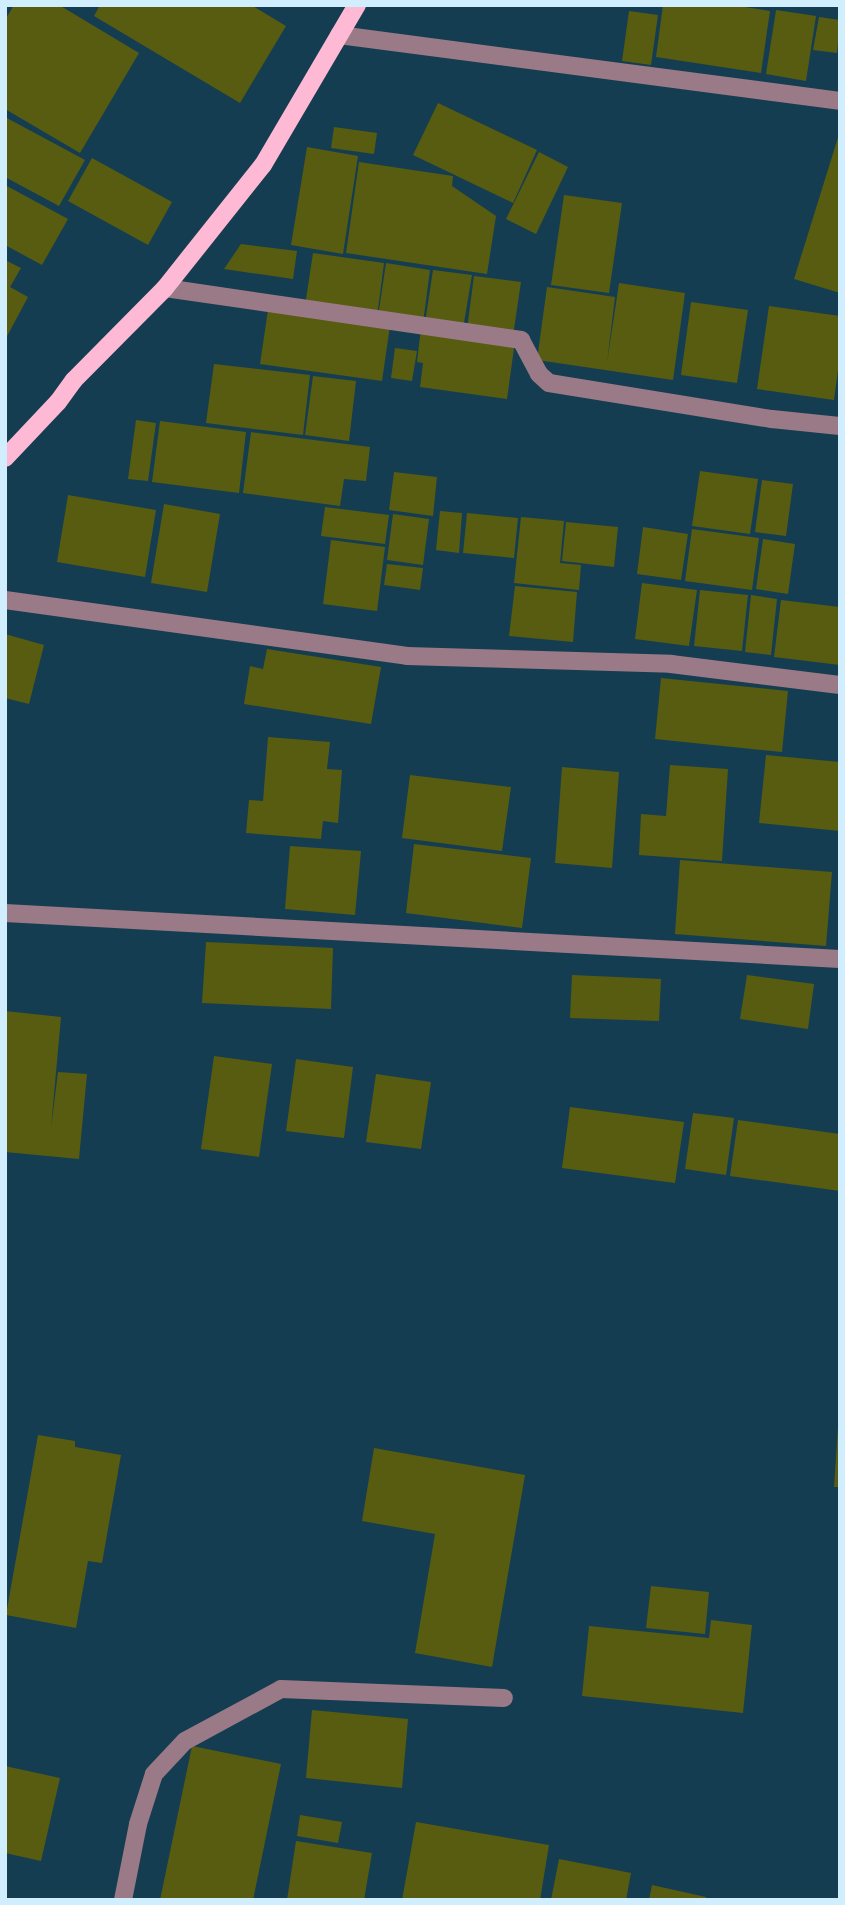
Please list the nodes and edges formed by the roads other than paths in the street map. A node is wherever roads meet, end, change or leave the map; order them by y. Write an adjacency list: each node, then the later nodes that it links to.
1 (357, 5): 2 (main road)
2 (339, 34): 3 (street); 4 (main road)
3 (840, 101)
4 (165, 288): 5 (street); 6 (main road)
5 (840, 426)
6 (5, 458)
7 (5, 600): 8 (street)
8 (840, 685)
9 (5, 913): 10 (street)
10 (840, 959)
11 (504, 1698): 12 (street)
12 (123, 1900)

